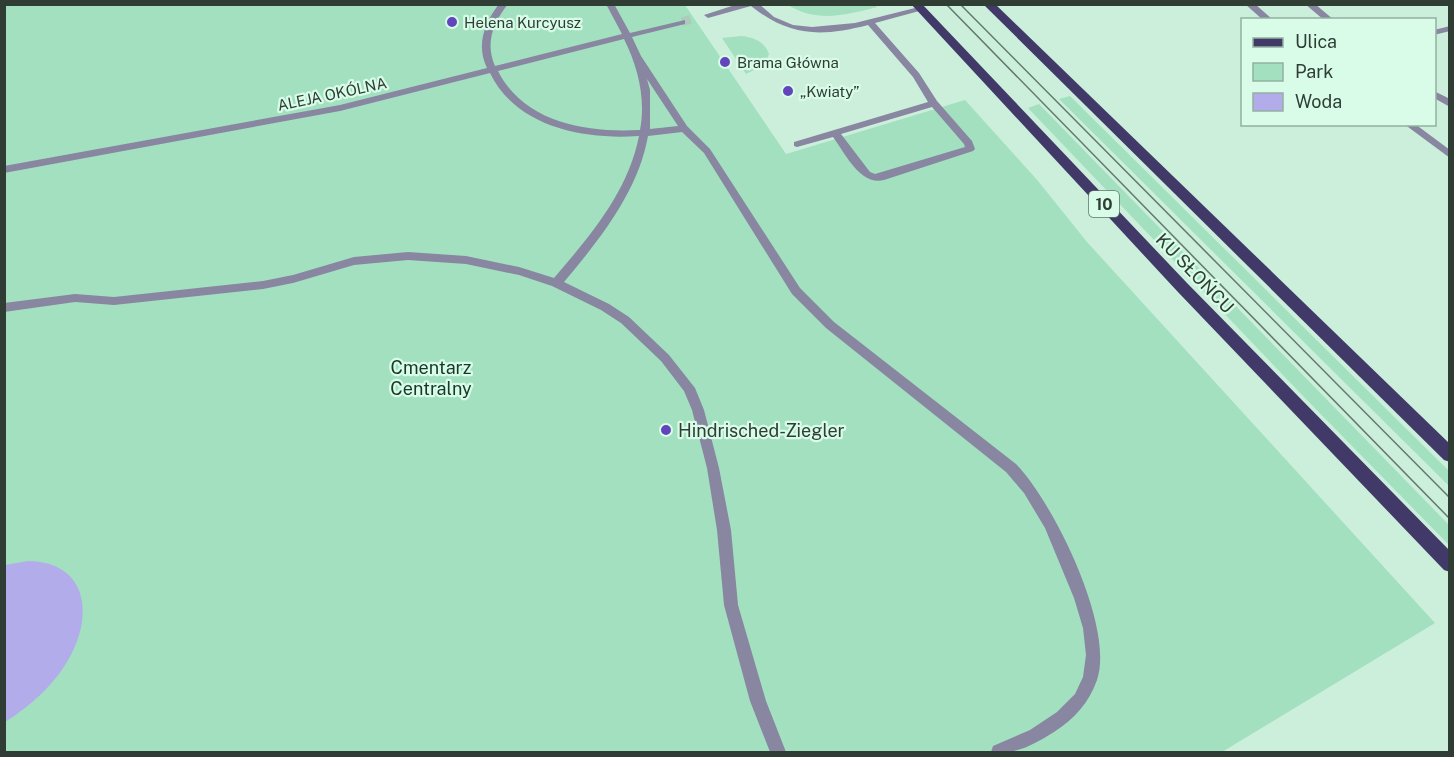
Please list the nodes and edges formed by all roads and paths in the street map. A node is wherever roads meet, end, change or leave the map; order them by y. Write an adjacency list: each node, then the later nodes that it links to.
1 (504, 4): 15 (street)
2 (610, 4): 13 (street)
3 (751, 4): 8 (street); 11 (street)
4 (988, 4): 28 (main road)
5 (1249, 4): 9 (street)
6 (1309, 4): 10 (street)
7 (918, 6): 11 (street); 29 (main road, KU SŁOŃCU / 10)
8 (708, 15)
9 (1266, 18)
10 (1327, 18)
11 (869, 21): 17 (street)
12 (682, 22): 13 (street, ALEJA OKÓLNA)
13 (627, 37): 14 (street); 15 (street, ALEJA OKÓLNA)
14 (638, 58): 20 (street); 22 (street)
15 (492, 71): 22 (street); 25 (street, ALEJA OKÓLNA)
16 (1436, 95): 18 (street)
17 (934, 103): 21 (street); 21 (street)
18 (1449, 104)
19 (1411, 126): 24 (street)
20 (684, 128): 22 (street); 31 (street)
21 (835, 132): 23 (street)
22 (646, 133): 26 (street)
23 (797, 144)
24 (1449, 155)
25 (4, 170)
26 (556, 283): 27 (street); 30 (street)
27 (4, 308)
28 (1449, 455)
29 (1449, 564)
30 (777, 753)
31 (999, 753)

